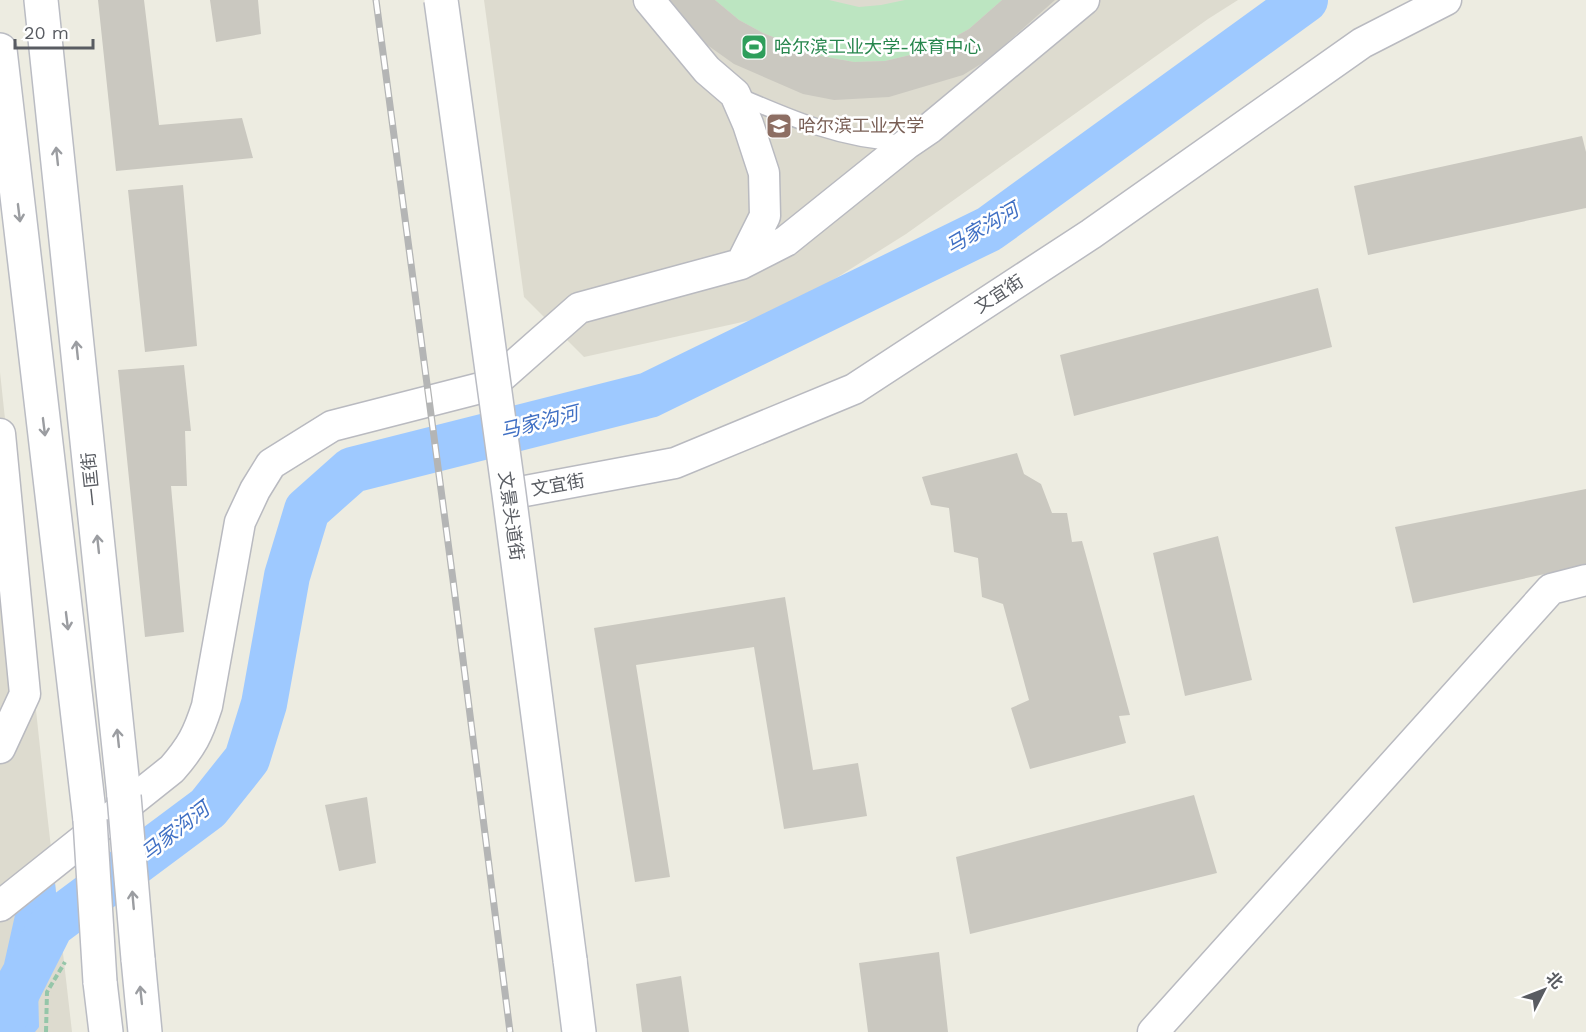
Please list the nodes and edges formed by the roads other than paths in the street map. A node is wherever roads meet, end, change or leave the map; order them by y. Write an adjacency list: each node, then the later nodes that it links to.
1 (41, 0): 16 (main road, 一匡街, one-way to 1, bridge)
2 (441, 0): 11 (main road, 文景头道街, bridge)
3 (649, 0): 7 (street)
4 (1084, 0): 8 (street)
5 (1446, 0): 11 (street, 文宜街)
6 (0, 50): 15 (main road, one-way to 15, bridge)
7 (735, 94): 8 (lane); 9 (street)
8 (908, 143): 9 (street)
9 (741, 264): 14 (street)
10 (0, 434): 13 (street)
11 (509, 494): 17 (main road, 文景头道街, bridge)
12 (1586, 580): 18 (street)
13 (0, 748)
14 (0, 906)
15 (106, 1032)
16 (145, 1032)
17 (579, 1032)
18 (1153, 1032)

